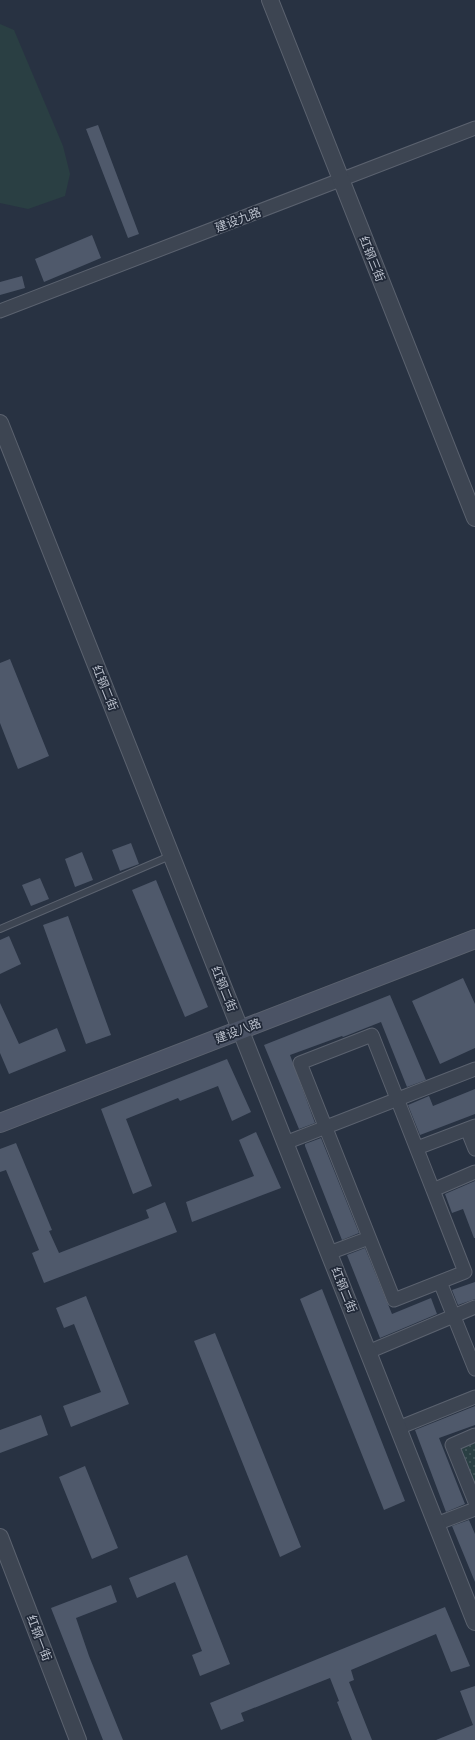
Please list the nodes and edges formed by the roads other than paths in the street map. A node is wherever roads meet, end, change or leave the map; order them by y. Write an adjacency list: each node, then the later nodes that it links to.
1 (270, 0): 3 (street, 红钢三街)
2 (475, 128): 3 (street, 建设九路)
3 (341, 180): 4 (street, 建设九路); 6 (street, 红钢三街)
4 (0, 311)
5 (0, 426): 7 (street, 红钢二街)
6 (475, 518)
7 (171, 855): 8 (lane); 10 (street, 红钢二街)
8 (0, 929)
9 (475, 939): 10 (main road, 建设八路)
10 (241, 1030): 13 (main road, 建设八路); 16 (street, 红钢二街)
11 (475, 1068): 12 (street)
12 (398, 1099): 14 (street); 14 (street); 17 (street)
13 (0, 1123)
14 (325, 1127): 16 (street); 21 (street)
15 (471, 1127): 17 (street); 18 (street)
16 (285, 1143): 22 (street, 红钢二街)
17 (417, 1148): 20 (street)
18 (475, 1149)
19 (475, 1172): 20 (street)
20 (433, 1190): 23 (street)
21 (369, 1238): 22 (street); 23 (street)
22 (329, 1253): 26 (street, 红钢二街)
23 (440, 1282): 25 (street)
24 (475, 1307): 25 (street)
25 (454, 1316): 26 (street); 27 (street)
26 (368, 1352): 29 (street, 红钢二街)
27 (475, 1369)
28 (475, 1397): 29 (street)
29 (398, 1428): 33 (street, 红钢二街)
30 (475, 1435): 31 (street)
31 (475, 1502)
32 (475, 1509): 33 (street)
33 (436, 1524): 35 (street, 红钢二街)
34 (0, 1537): 36 (street, 红钢一街)
35 (475, 1622)
36 (78, 1740)

